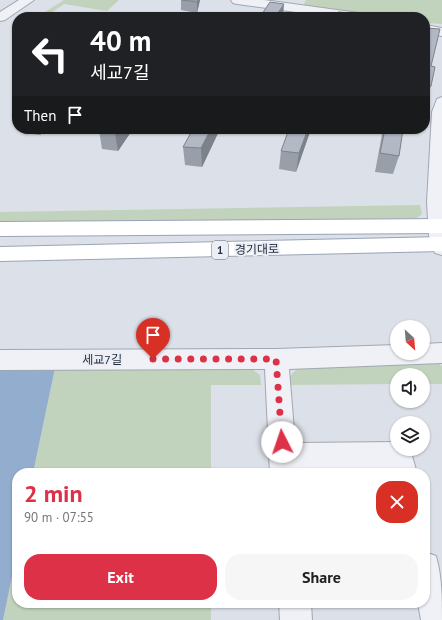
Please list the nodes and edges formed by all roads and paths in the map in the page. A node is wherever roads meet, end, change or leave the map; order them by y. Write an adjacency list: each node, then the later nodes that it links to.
1 (232, 1): 4 (street); 5 (street)
2 (34, 2): 3 (street); 6 (street)
3 (23, 12)
4 (305, 12)
5 (319, 12)
6 (0, 17)
7 (12, 20): 9 (street)
8 (430, 27): 10 (street)
9 (0, 28)
10 (442, 29)
11 (430, 30): 12 (street)
12 (442, 32)
13 (442, 102): 15 (street)
14 (0, 229): 15 (main road, 경기대로 / 1)
15 (441, 238): 16 (main road, 경기대로 / 1)
16 (0, 254)
17 (442, 353): 18 (street, 세교7길)
18 (276, 359): 19 (street, 세교7길); 20 (street)
19 (0, 360)
20 (284, 464): 21 (street)
21 (402, 468)
22 (430, 589): 25 (street)
23 (295, 608): 24 (street)
24 (296, 620)
25 (437, 620)

